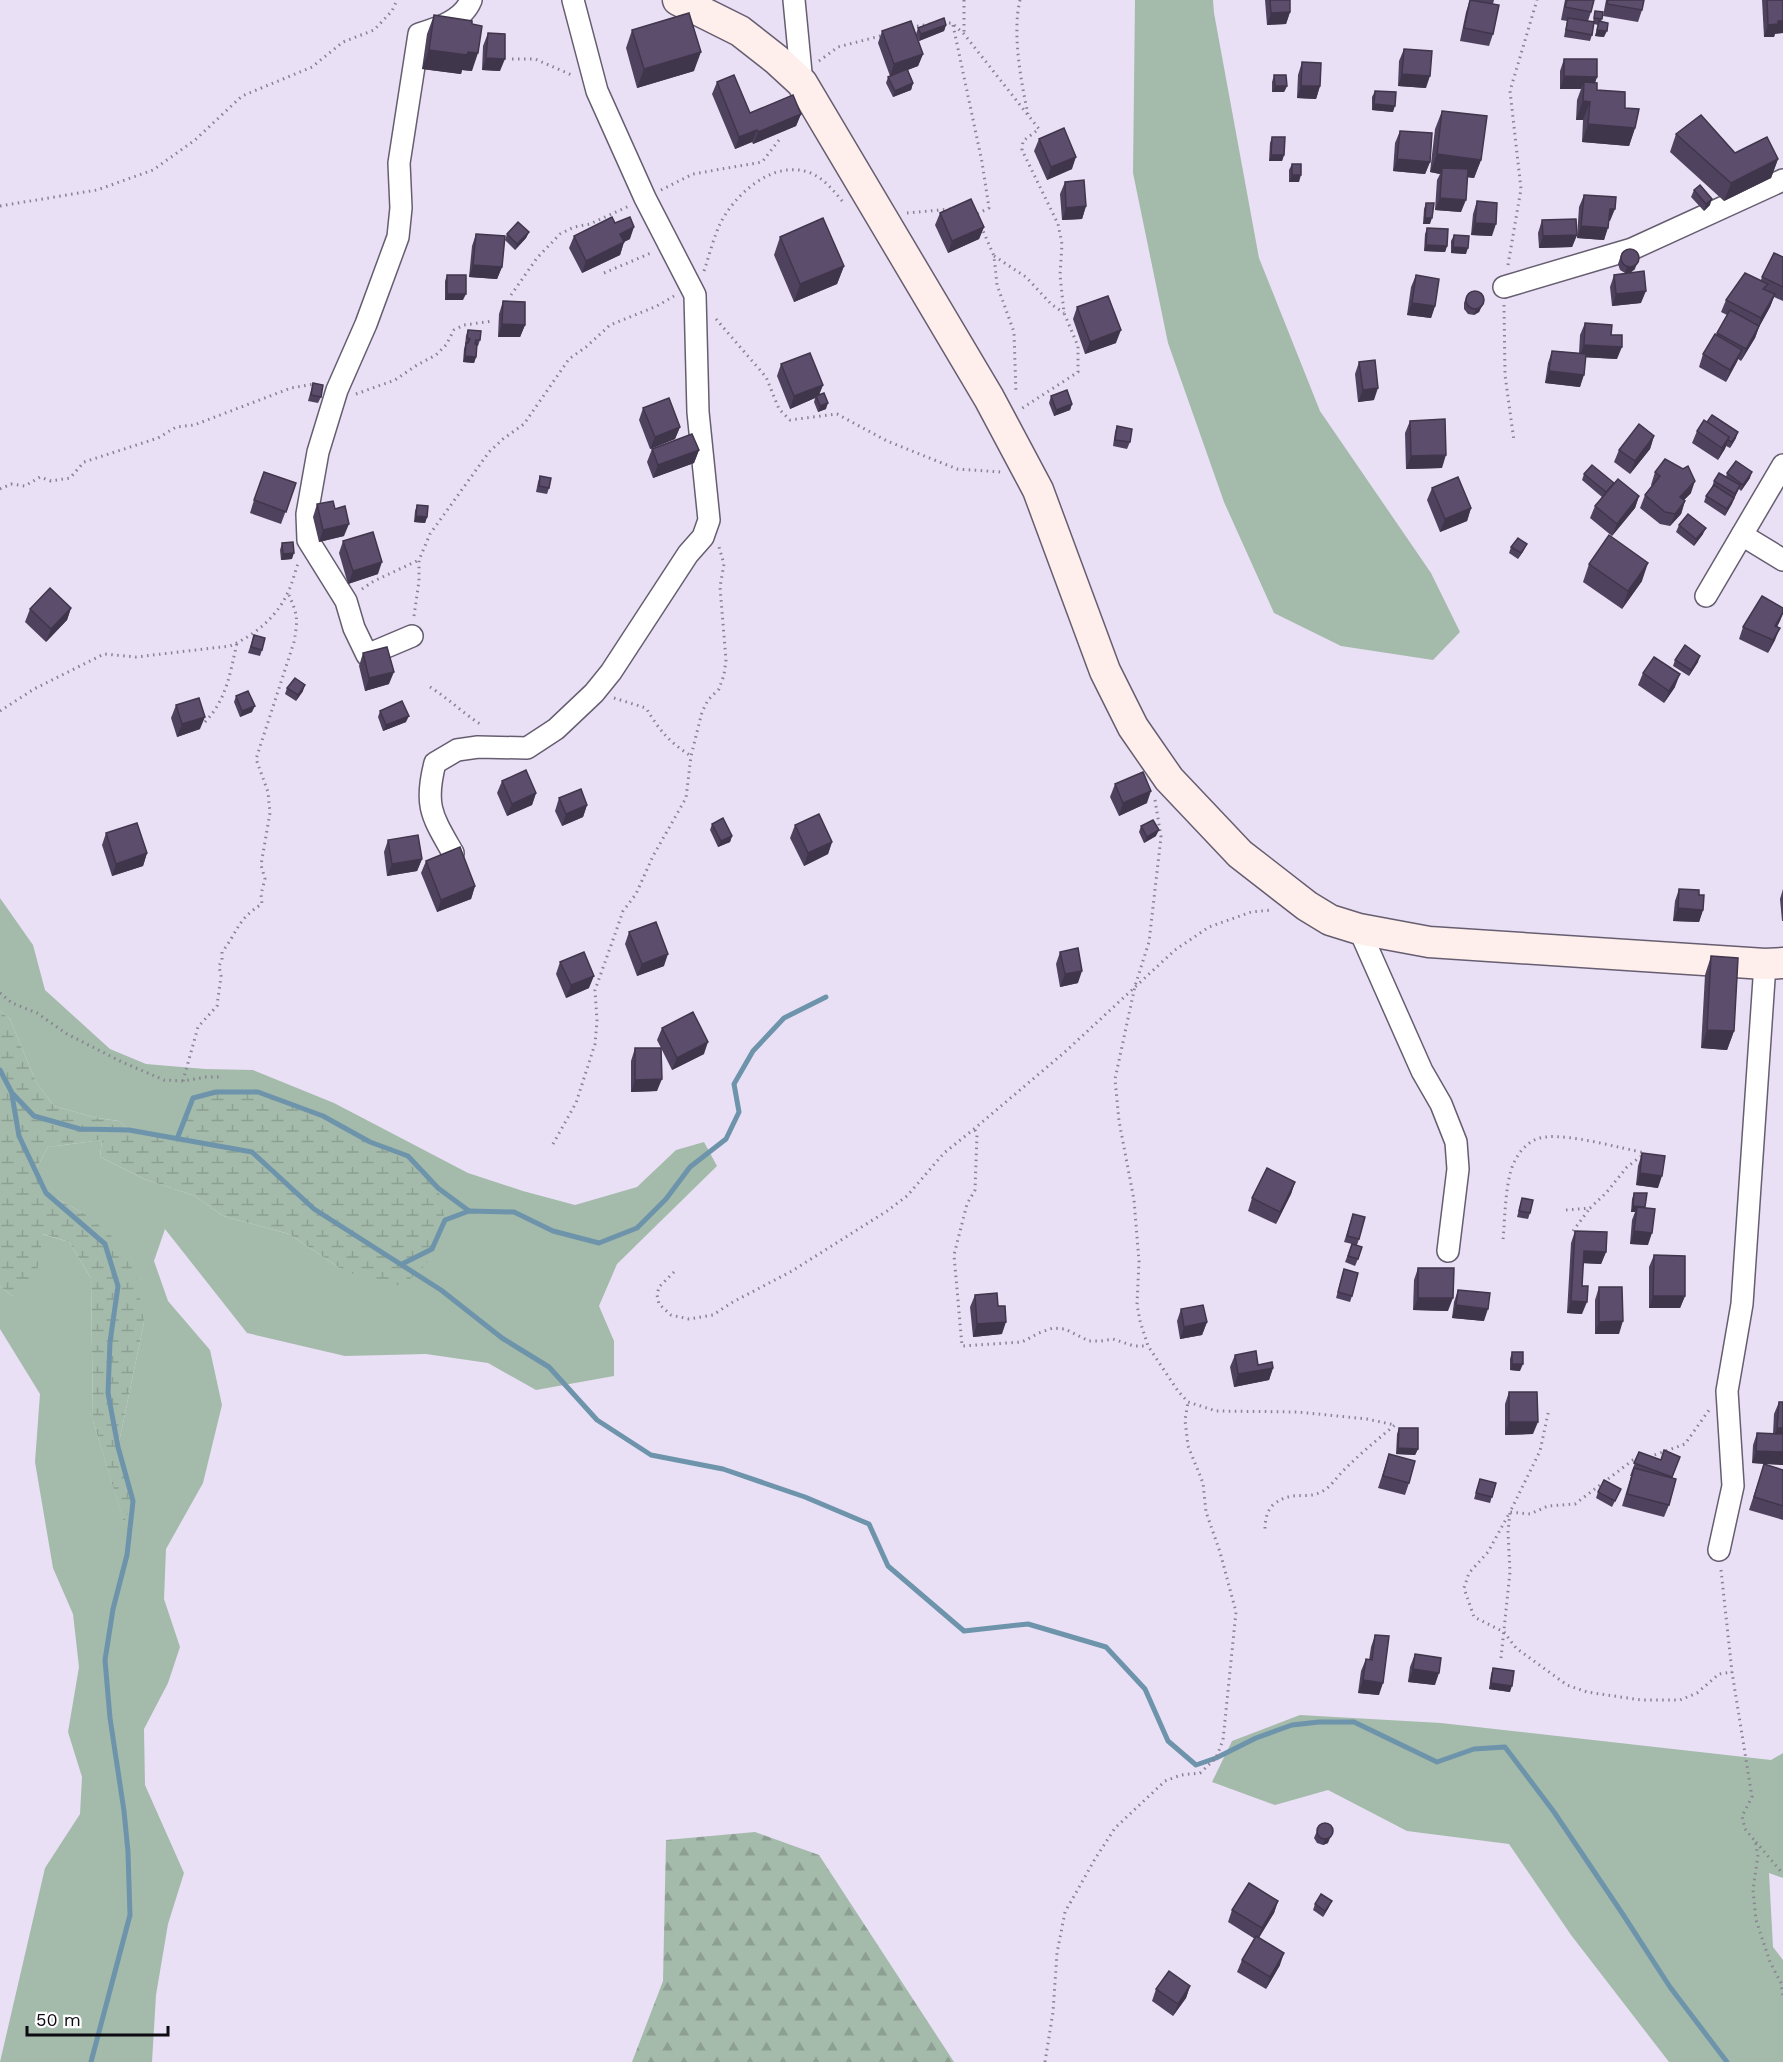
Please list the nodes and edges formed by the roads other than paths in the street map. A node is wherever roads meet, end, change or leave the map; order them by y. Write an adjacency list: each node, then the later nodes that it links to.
1 (471, 0): 12 (street)
2 (573, 0): 13 (street)
3 (678, 0): 5 (street)
4 (794, 0): 5 (street)
5 (802, 83): 14 (street)
6 (1783, 180): 7 (street)
7 (1504, 287)
8 (1783, 465): 9 (street)
9 (1742, 535): 10 (street); 11 (street)
10 (1783, 560)
11 (1706, 596)
12 (412, 636)
13 (453, 853)
14 (1359, 929): 15 (street); 16 (street)
15 (1774, 964): 17 (street)
16 (1448, 1251)
17 (1719, 1550)

